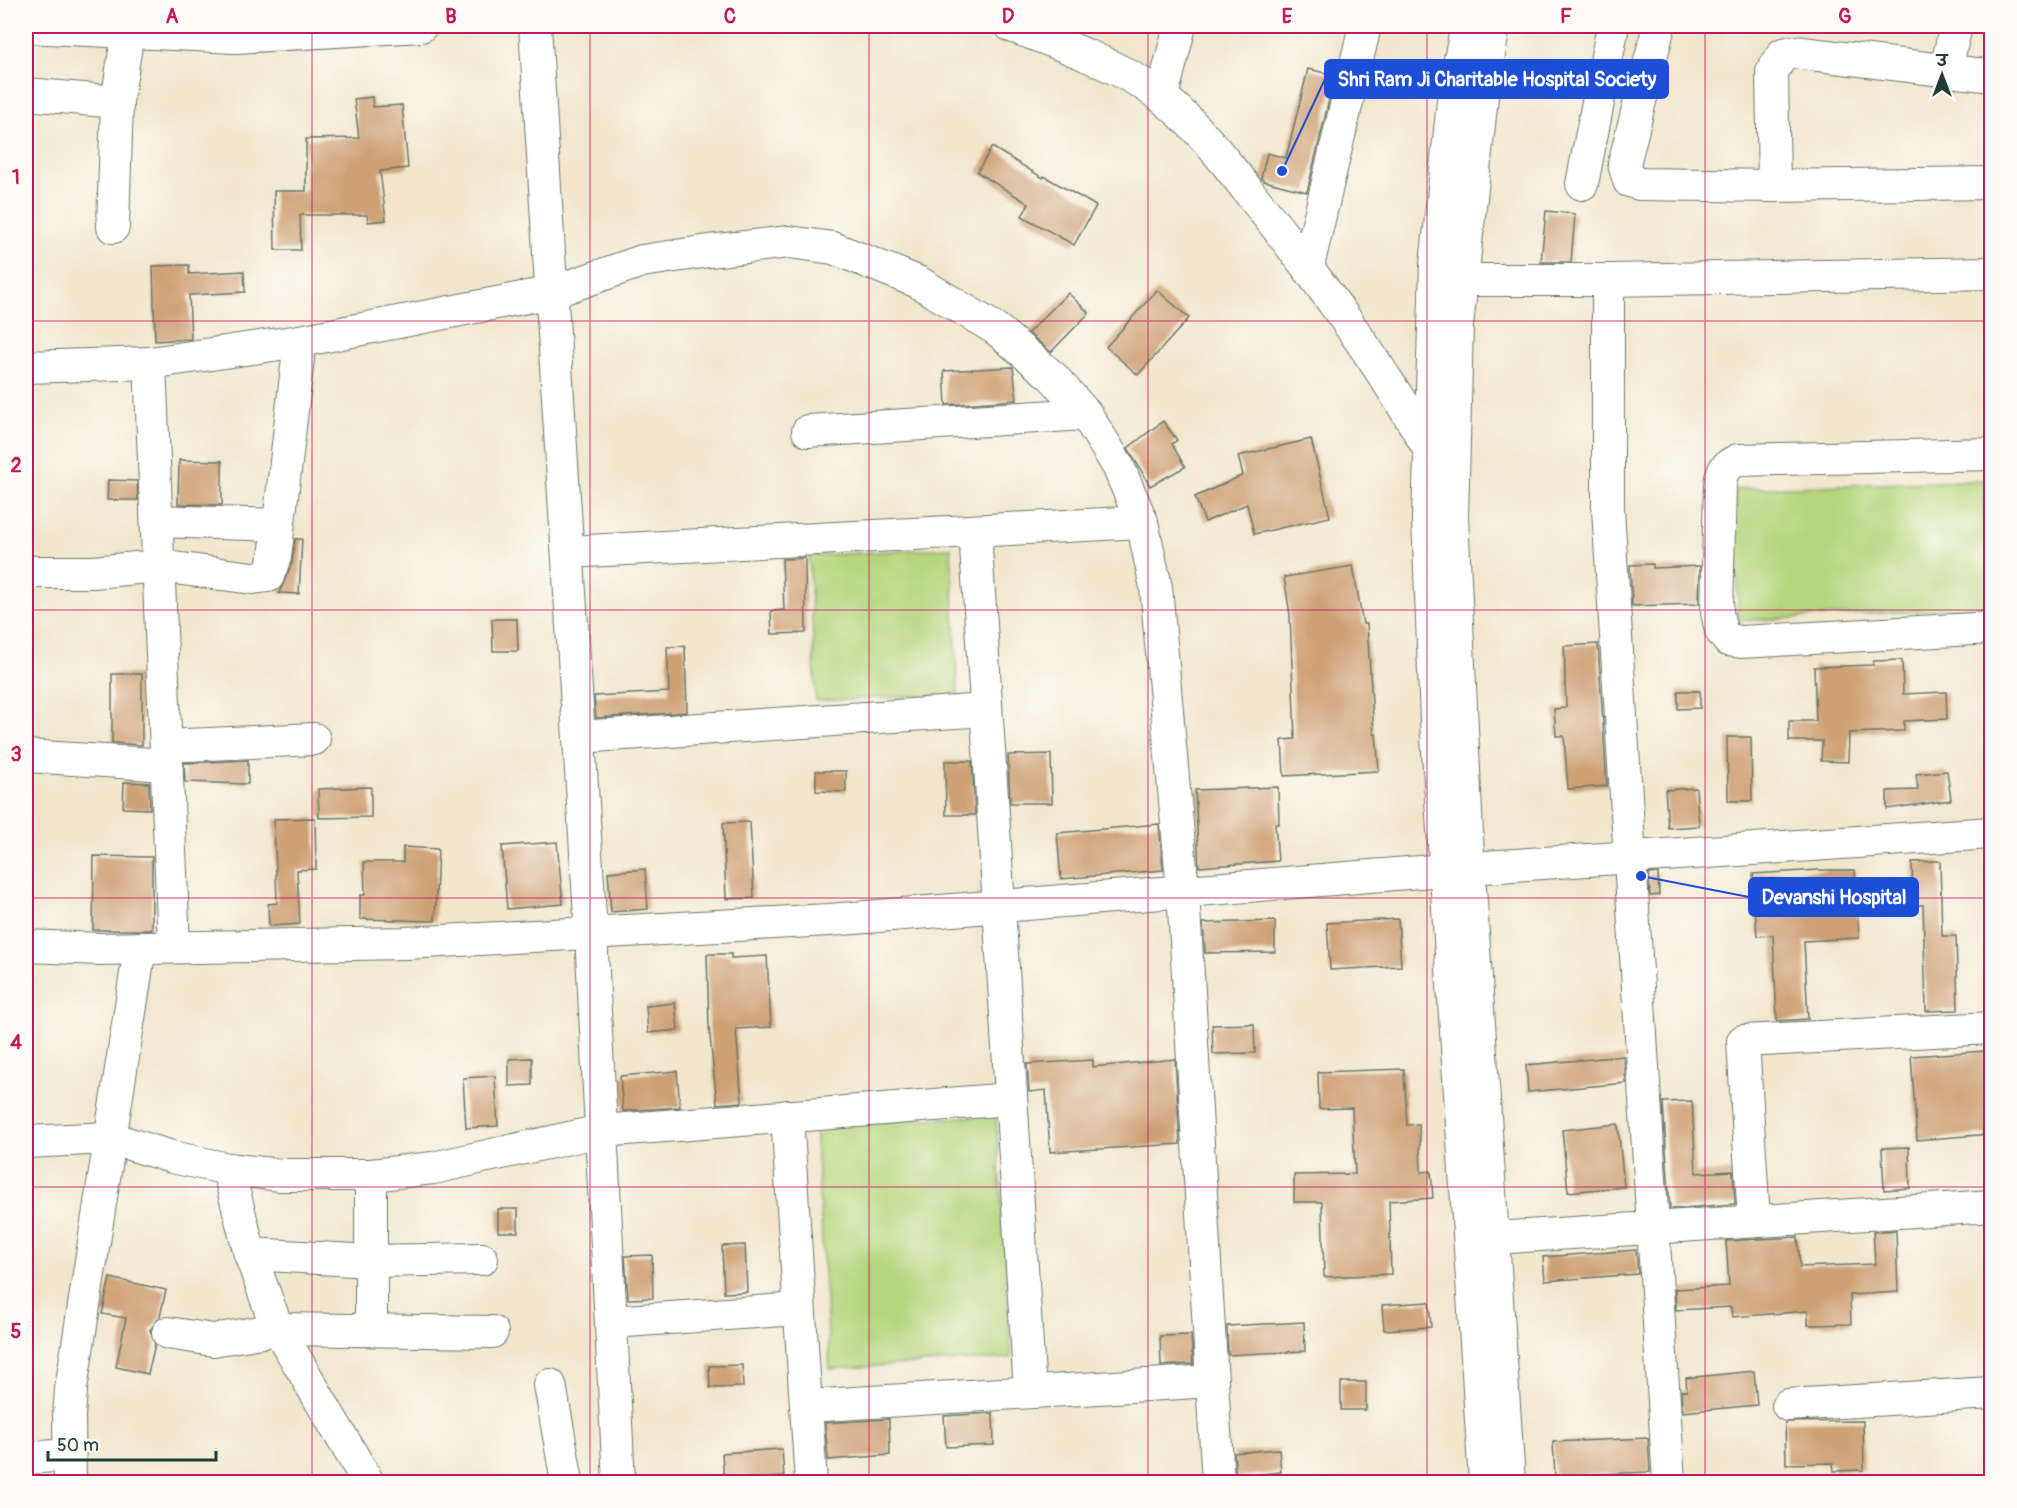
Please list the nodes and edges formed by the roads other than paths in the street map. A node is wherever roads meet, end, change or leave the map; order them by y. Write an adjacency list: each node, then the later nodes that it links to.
1 (421, 26): 12 (street)
2 (536, 26): 26 (street)
3 (1011, 26): 16 (street)
4 (1180, 26): 16 (street)
5 (1365, 26): 22 (street)
6 (1467, 26): 24 (street)
7 (1494, 26): 24 (street)
8 (1613, 26): 19 (street)
9 (1659, 26): 20 (street)
10 (1956, 26): 13 (street)
11 (26, 27): 12 (street)
12 (128, 32): 17 (street)
13 (1946, 69): 14 (street); 20 (street)
14 (1992, 76)
15 (26, 94): 17 (street)
16 (1162, 96): 22 (street)
17 (117, 102): 21 (street)
18 (1992, 183): 20 (street)
19 (1582, 184)
20 (1774, 186)
21 (113, 227)
22 (1308, 266): 32 (street)
23 (1992, 273): 25 (street)
24 (1448, 280): 25 (street); 32 (street); 34 (street)
25 (1608, 280): 49 (street)
26 (553, 292): 27 (street); 30 (street); 39 (street)
27 (300, 341): 28 (street); 37 (street)
28 (150, 363): 29 (street); 35 (street)
29 (26, 367)
30 (1086, 414): 31 (street); 36 (street)
31 (808, 431)
32 (1429, 449): 34 (street); 50 (street)
33 (1992, 454): 42 (street)
34 (1453, 486): 50 (street)
35 (157, 521): 37 (street); 40 (street)
36 (1142, 522): 38 (street); 51 (street)
37 (278, 525): 40 (street)
38 (975, 531): 39 (street); 43 (street)
39 (568, 552): 44 (street)
40 (158, 566): 41 (street); 46 (street)
41 (26, 572)
42 (1992, 628)
43 (986, 710): 44 (street); 52 (street)
44 (579, 737): 53 (street)
45 (314, 740): 46 (street)
46 (166, 755): 47 (street); 55 (street)
47 (26, 756)
48 (1992, 833): 49 (street)
49 (1628, 858): 50 (street); 67 (street)
50 (1457, 869): 51 (street); 68 (street); 91 (street)
51 (1183, 891): 52 (street); 78 (street)
52 (999, 906): 53 (street); 58 (street)
53 (591, 933): 55 (street); 60 (street)
54 (26, 946): 56 (street)
55 (174, 947): 56 (street)
56 (140, 948): 61 (street)
57 (1992, 1028): 66 (street)
58 (1011, 1099): 59 (street); 80 (street)
59 (787, 1116): 60 (street); 72 (street)
60 (601, 1131): 64 (street); 73 (street)
61 (110, 1138): 62 (street); 63 (street); 85 (street)
62 (26, 1142)
63 (228, 1169): 64 (street); 69 (street)
64 (371, 1175): 71 (street)
65 (1992, 1206): 66 (street)
66 (1754, 1220): 67 (street)
67 (1652, 1227): 68 (street); 93 (street)
68 (1494, 1238): 92 (street)
69 (250, 1254): 71 (street); 74 (street)
70 (482, 1259): 71 (street)
71 (370, 1261): 75 (street)
72 (800, 1309): 73 (street); 83 (street)
73 (611, 1322): 88 (street)
74 (279, 1329): 75 (street); 77 (street); 86 (street)
75 (371, 1329): 76 (street)
76 (492, 1332)
77 (168, 1333)
78 (1212, 1381): 80 (street); 90 (street)
79 (550, 1385): 87 (street)
80 (1030, 1392): 83 (street)
81 (1992, 1393): 82 (street)
82 (1788, 1405)
83 (806, 1406): 89 (street)
84 (26, 1458): 85 (street)
85 (70, 1468)
86 (368, 1482)
87 (567, 1482)
88 (619, 1482)
89 (811, 1482)
90 (1218, 1482)
91 (1485, 1482)
92 (1509, 1482)
93 (1669, 1482)

